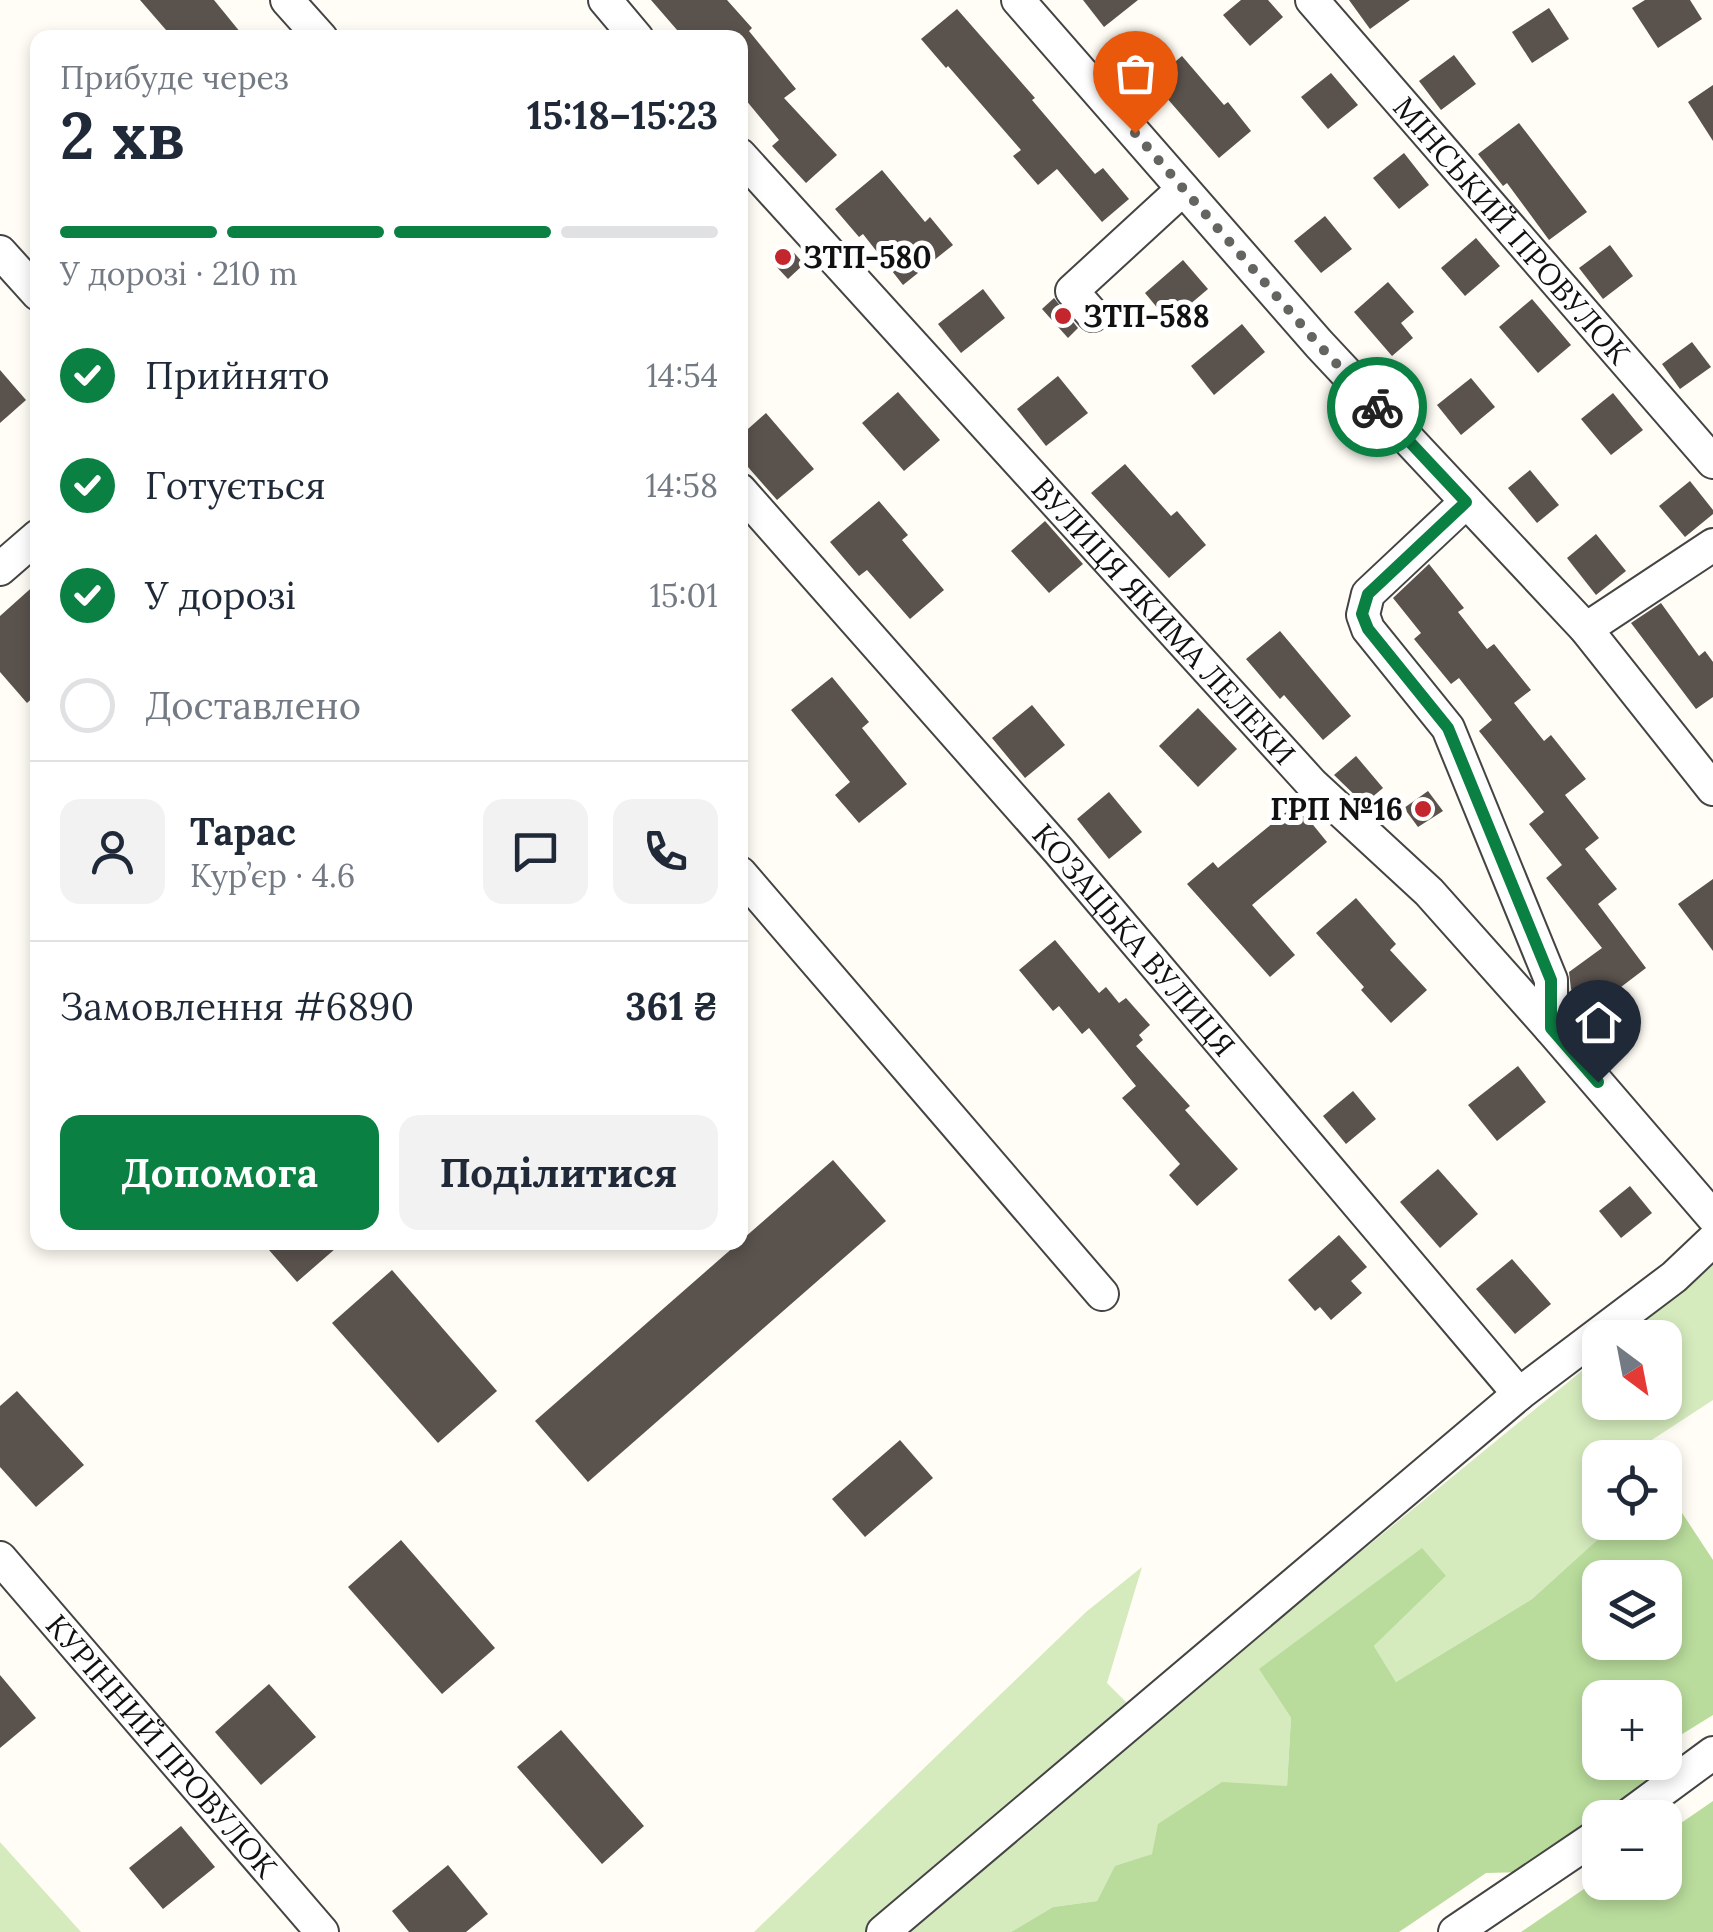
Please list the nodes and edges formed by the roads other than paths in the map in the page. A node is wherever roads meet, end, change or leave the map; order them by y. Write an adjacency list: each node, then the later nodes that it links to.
1 (287, 0): 5 (street)
2 (604, 0): 6 (street)
3 (1018, 0): 8 (street)
4 (1312, 0): 12 (street, МІНСЬКИЙ ПРОВУЛОК)
5 (314, 30)
6 (630, 30)
7 (748, 170): 21 (street, ВУЛИЦЯ ЯКИМА ЛЕЛЕКИ)
8 (1183, 188): 11 (street); 14 (street)
9 (0, 252): 10 (street)
10 (30, 285)
11 (1092, 316)
12 (1713, 462)
13 (748, 499): 25 (street, КОЗАЦЬКА ВУЛИЦЯ)
14 (1466, 502): 18 (street); 21 (street)
15 (30, 543): 17 (street)
16 (1713, 545): 18 (street)
17 (0, 569)
18 (1586, 630): 19 (street)
19 (1713, 789)
20 (748, 882): 24 (street)
21 (1551, 1028): 22 (street, ВУЛИЦЯ ЯКИМА ЛЕЛЕКИ)
22 (1713, 1217)
23 (1713, 1240): 25 (street)
24 (1102, 1294)
25 (1519, 1394): 31 (street)
26 (0, 1558): 30 (street, КУРІННИЙ ПРОВУЛОК)
27 (1713, 1753): 28 (street)
28 (1649, 1800)
29 (1582, 1846): 32 (street)
30 (322, 1932)
31 (882, 1932)
32 (1455, 1932)

